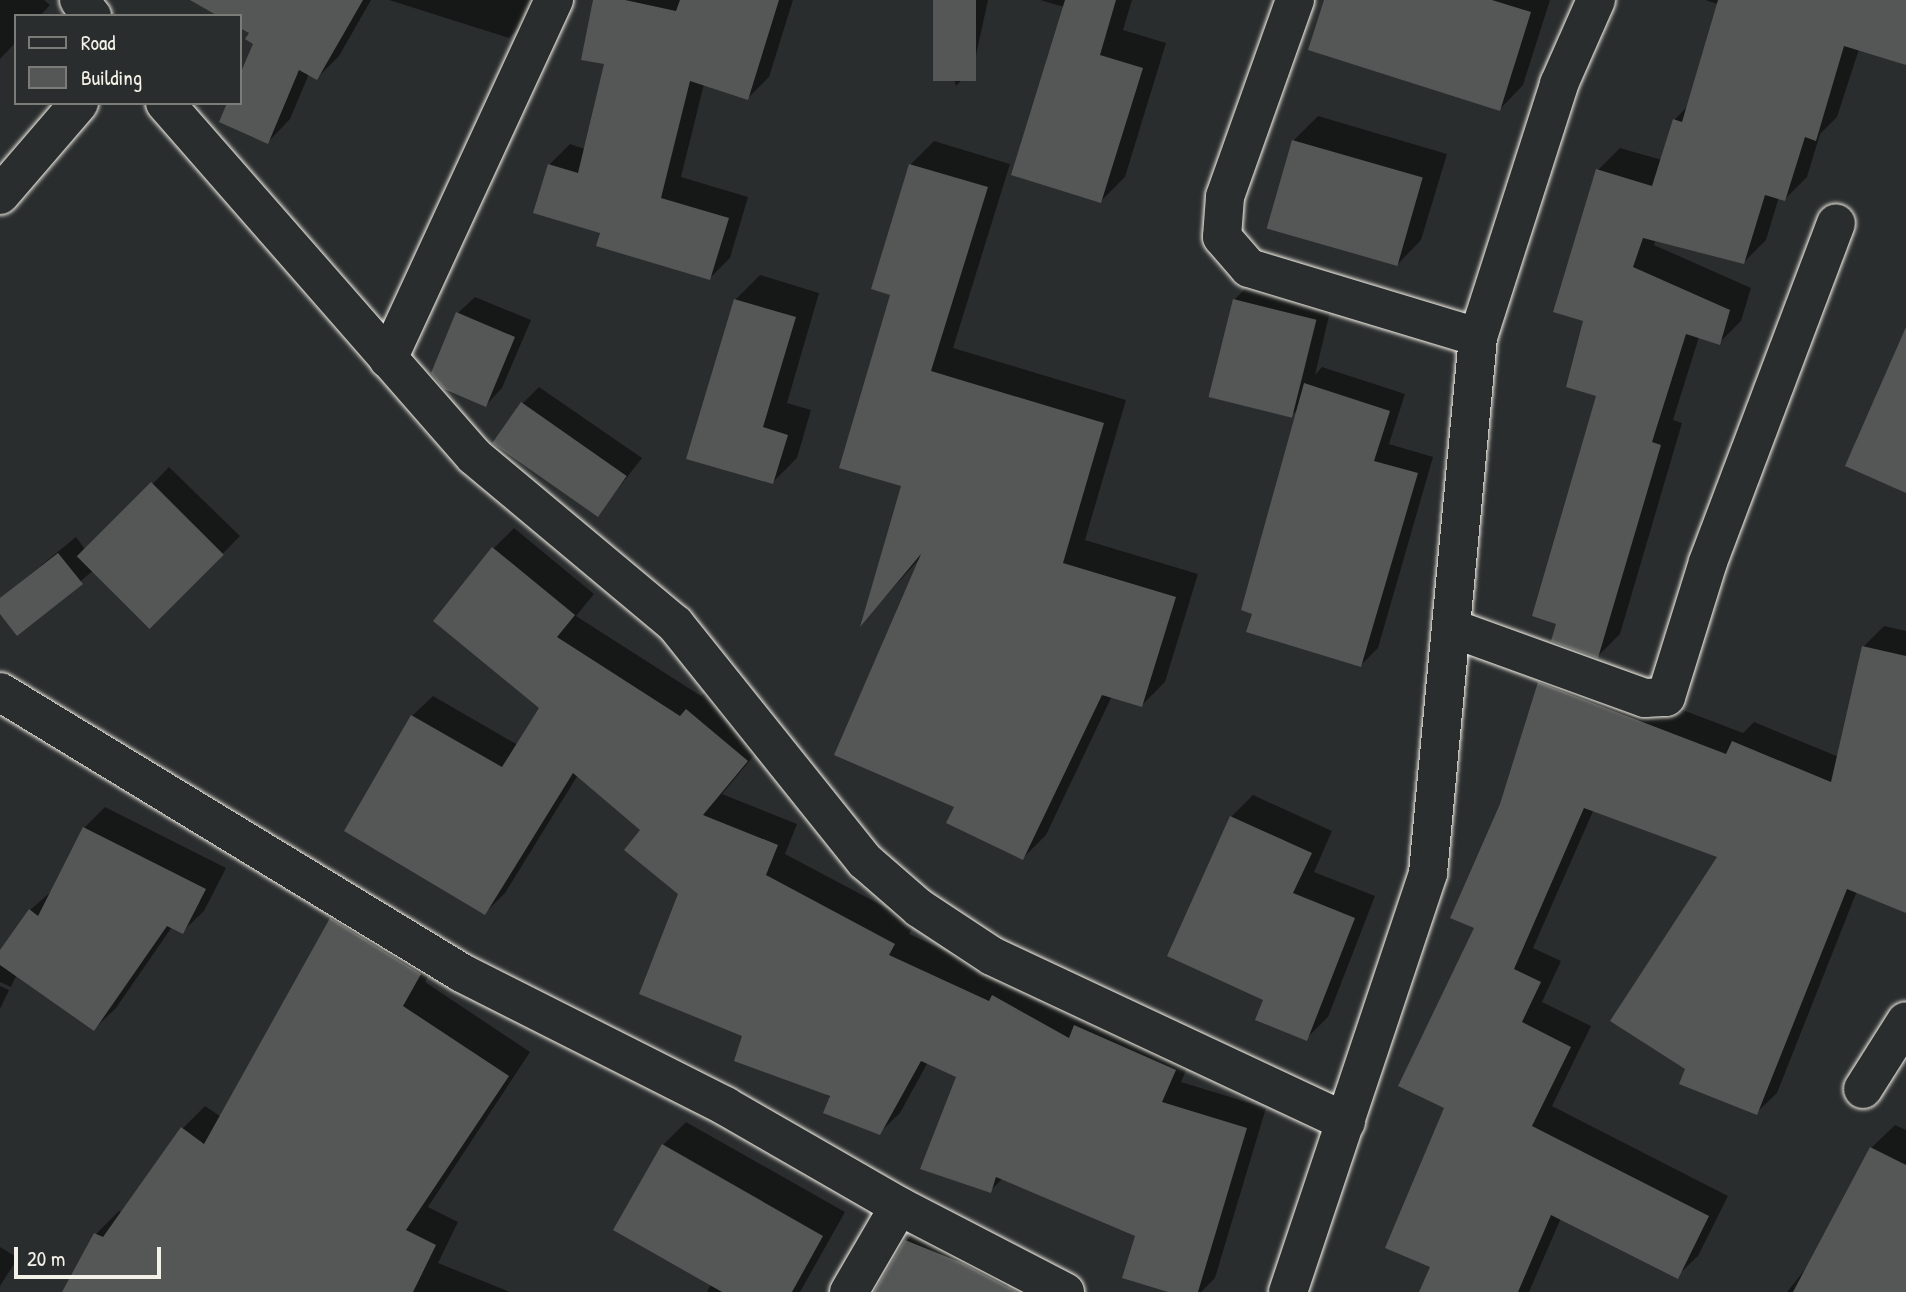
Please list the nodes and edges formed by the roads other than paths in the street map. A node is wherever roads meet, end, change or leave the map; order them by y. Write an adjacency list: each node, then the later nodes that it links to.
1 (79, 0): 5 (street)
2 (554, 0): 11 (street)
3 (1295, 0): 10 (street)
4 (1596, 0): 10 (street)
5 (90, 14)
6 (77, 105): 8 (street)
7 (167, 105): 11 (street)
8 (0, 195)
9 (1836, 223): 12 (street)
10 (1478, 337): 12 (street)
11 (388, 359): 16 (street)
12 (1454, 629): 16 (street)
13 (0, 692): 17 (street)
14 (1906, 1021): 15 (street)
15 (1863, 1089)
16 (1346, 1122): 20 (street)
17 (899, 1206): 18 (street); 19 (street)
18 (849, 1292)
19 (1065, 1292)
20 (1288, 1292)

